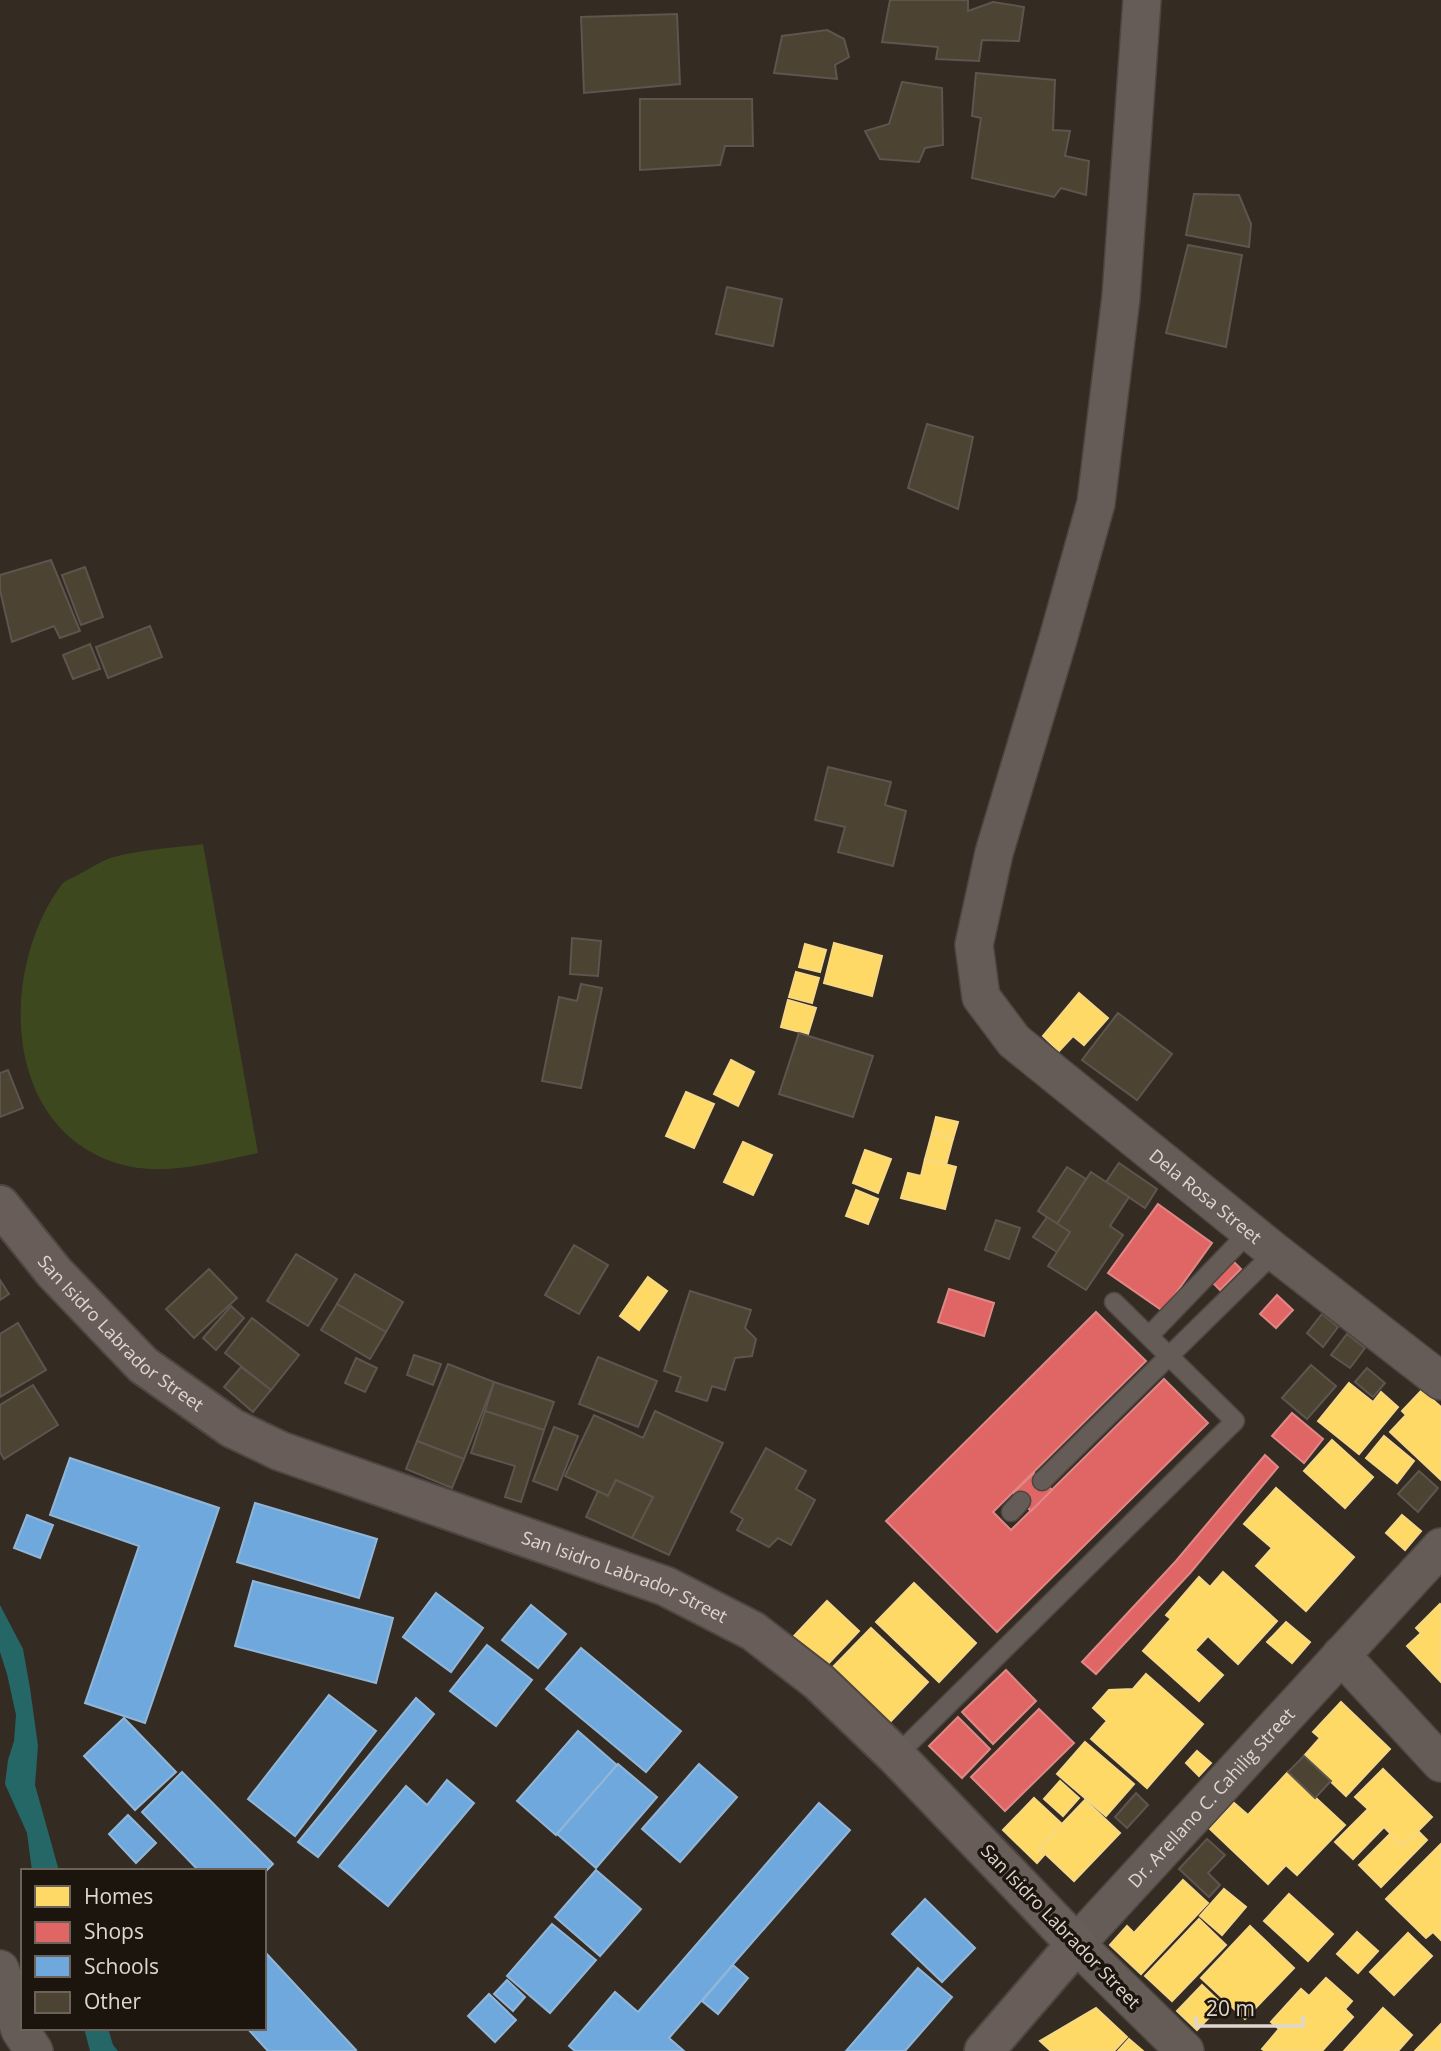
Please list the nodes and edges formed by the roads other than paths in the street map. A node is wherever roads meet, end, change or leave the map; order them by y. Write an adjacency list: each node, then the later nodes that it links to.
1 (1142, 0): 3 (street, Dela Rosa Street)
2 (0, 1205): 11 (main road, San Isidro Labrador Street)
3 (1262, 1241): 5 (lane); 6 (lane); 7 (street, Dela Rosa Street)
4 (1114, 1302): 5 (lane)
5 (1149, 1336): 6 (lane)
6 (1169, 1356): 8 (lane); 11 (lane)
7 (1441, 1381)
8 (1042, 1481)
9 (1441, 1546): 10 (street, Dr. Arellano C. Cahilig Street)
10 (1341, 1655): 12 (street); 13 (street, Dr. Arellano C. Cahilig Street)
11 (896, 1756): 13 (main road, San Isidro Labrador Street)
12 (1441, 1763)
13 (1076, 1944): 16 (main road, Dr. Arellano C. Cahilig Street); 17 (street, San Isidro Labrador Street)
14 (0, 1969): 15 (street)
15 (34, 2051)
16 (984, 2051)
17 (1185, 2051)

